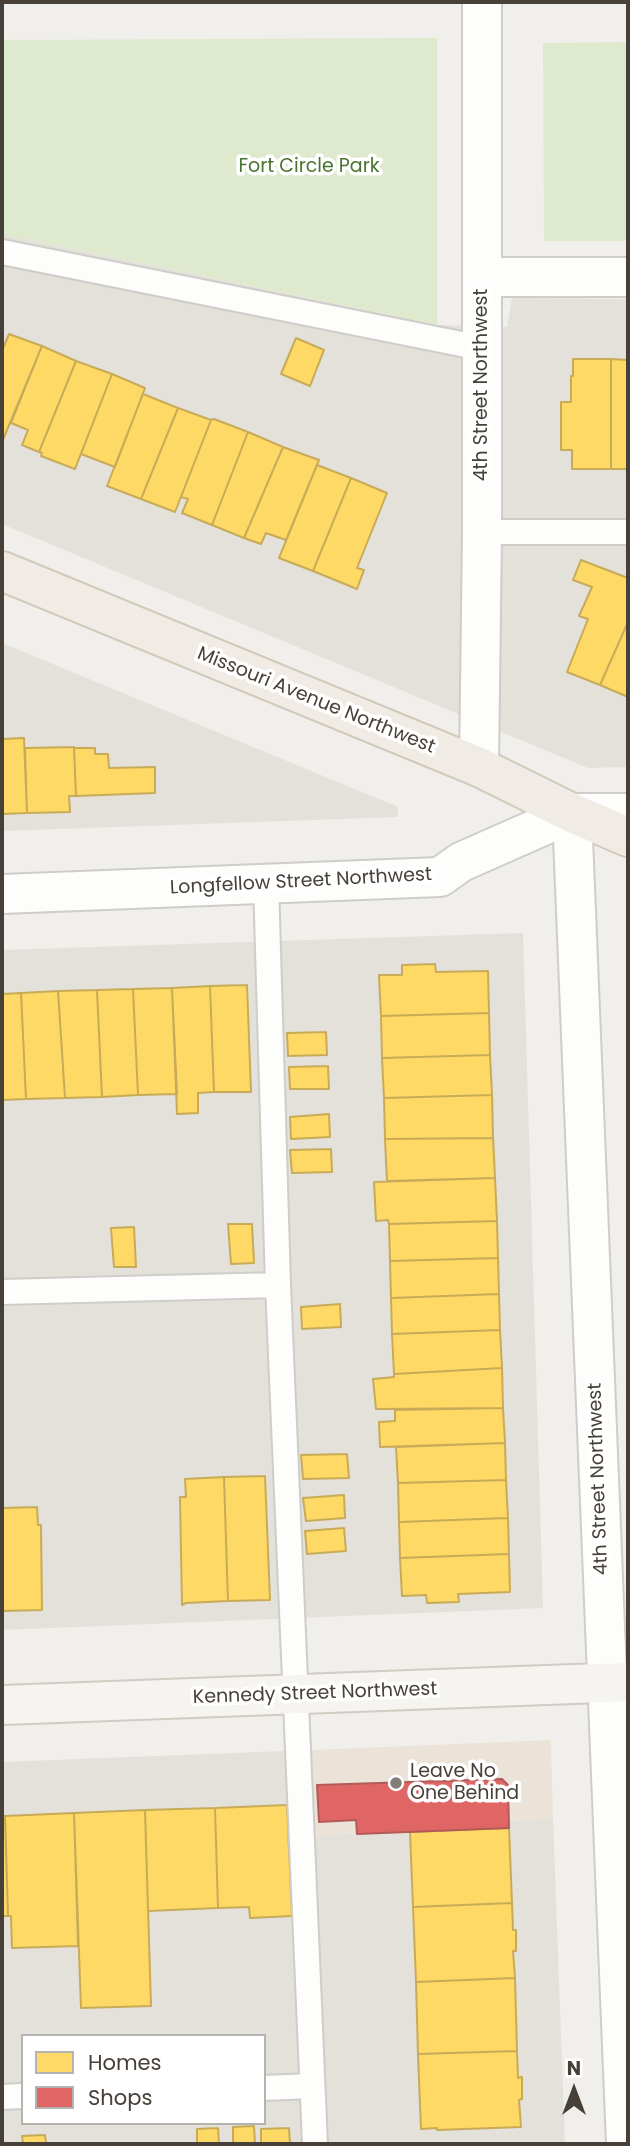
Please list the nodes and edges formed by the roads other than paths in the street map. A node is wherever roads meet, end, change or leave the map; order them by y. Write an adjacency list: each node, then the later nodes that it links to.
1 (482, 2): 3 (street, 4th Street Northwest)
2 (2, 252): 5 (lane)
3 (483, 277): 4 (street); 5 (street, 4th Street Northwest)
4 (628, 277)
5 (481, 348): 6 (street, 4th Street Northwest)
6 (482, 532): 7 (lane); 9 (street, 4th Street Northwest)
7 (628, 532)
8 (2, 571): 9 (main road, Missouri Avenue Northwest)
9 (479, 767): 10 (main road, Missouri Avenue Northwest)
10 (572, 813): 11 (street, Longfellow Street Northwest); 12 (main road, Missouri Avenue Northwest); 13 (street, Longfellow Street Northwest); 17 (street, 4th Street Northwest)
11 (628, 813)
12 (628, 837)
13 (266, 884): 14 (street, Longfellow Street Northwest); 15 (lane)
14 (2, 894)
15 (278, 1285): 16 (lane); 18 (lane)
16 (2, 1292)
17 (618, 1682): 18 (street, Kennedy Street Northwest); 25 (street, 4th Street Northwest)
18 (294, 1694): 19 (street, Kennedy Street Northwest); 20 (lane)
19 (2, 1705)
20 (312, 2086): 21 (lane); 24 (lane)
21 (266, 2088)
22 (21, 2096): 23 (lane)
23 (2, 2097)
24 (315, 2144)
25 (626, 2144)

